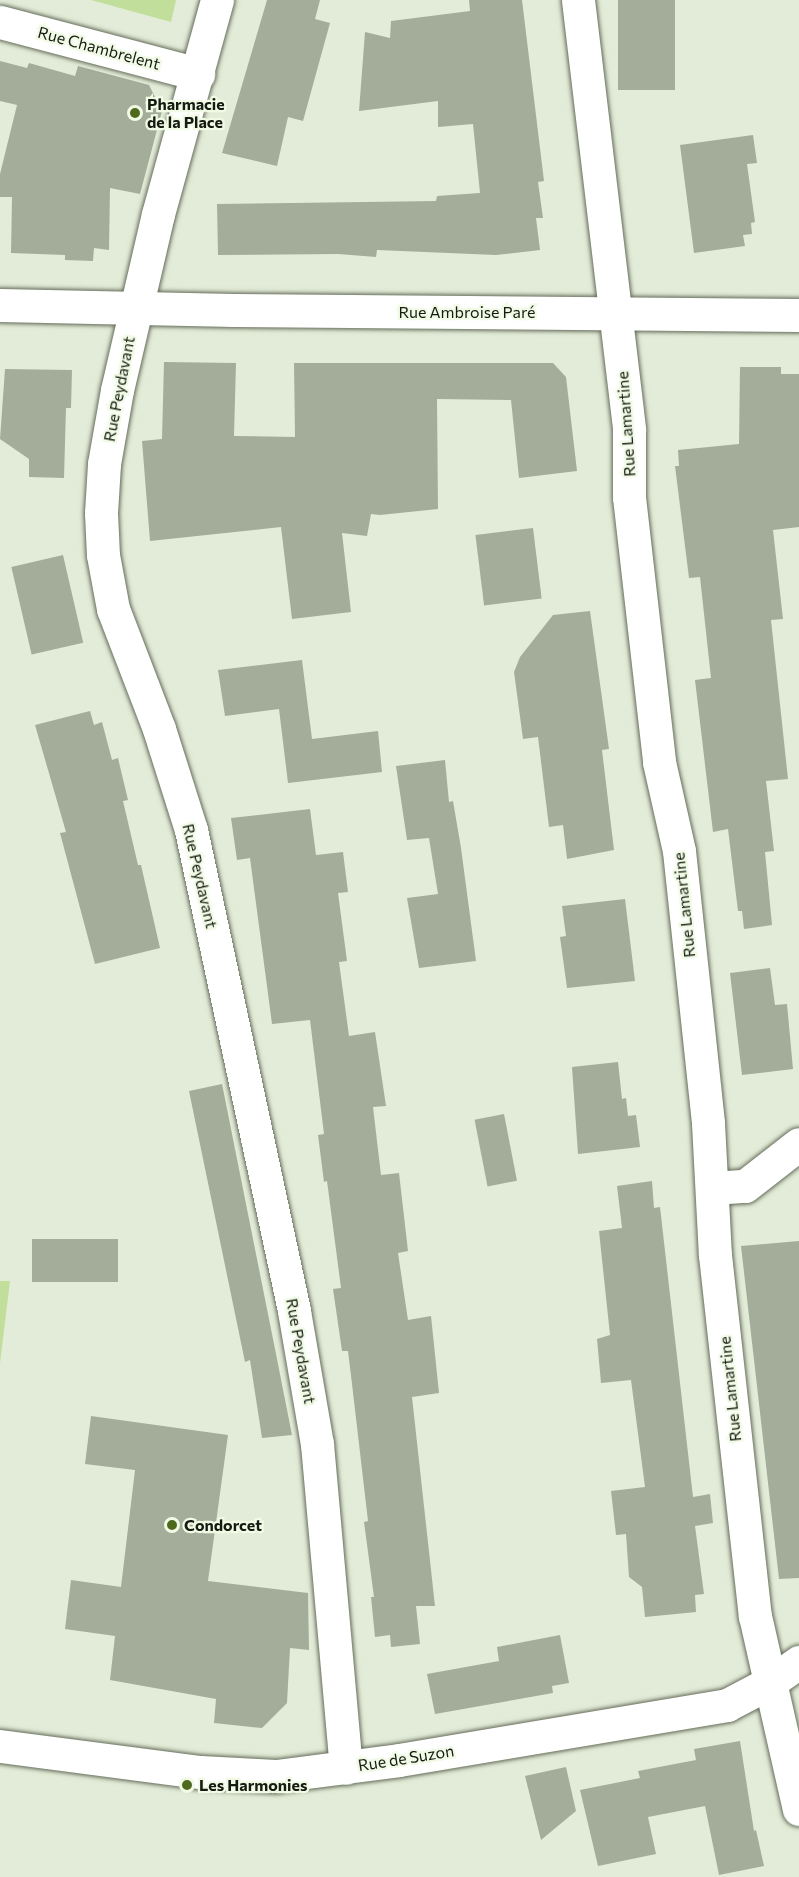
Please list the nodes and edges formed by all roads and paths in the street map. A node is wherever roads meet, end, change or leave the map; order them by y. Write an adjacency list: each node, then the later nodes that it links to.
1 (217, 0): 4 (street, Rue Peydavant)
2 (578, 0): 7 (street, Rue Lamartine)
3 (0, 22): 4 (street, Rue Chambrelent)
4 (198, 74): 6 (street, Rue Peydavant)
5 (0, 305): 6 (street, Rue Ambroise Paré)
6 (135, 308): 7 (street, Rue Ambroise Paré); 14 (street, Rue Peydavant)
7 (616, 313): 8 (street, Rue Ambroise Paré); 10 (street, Rue Lamartine)
8 (799, 315)
9 (799, 1144): 10 (street)
10 (713, 1188): 12 (street, Rue Lamartine)
11 (799, 1662): 12 (street, Rue de Suzon)
12 (769, 1683): 14 (street, Rue de Suzon); 15 (street, Rue Lamartine)
13 (0, 1746): 14 (street, Rue de Suzon)
14 (346, 1768)
15 (799, 1809)

